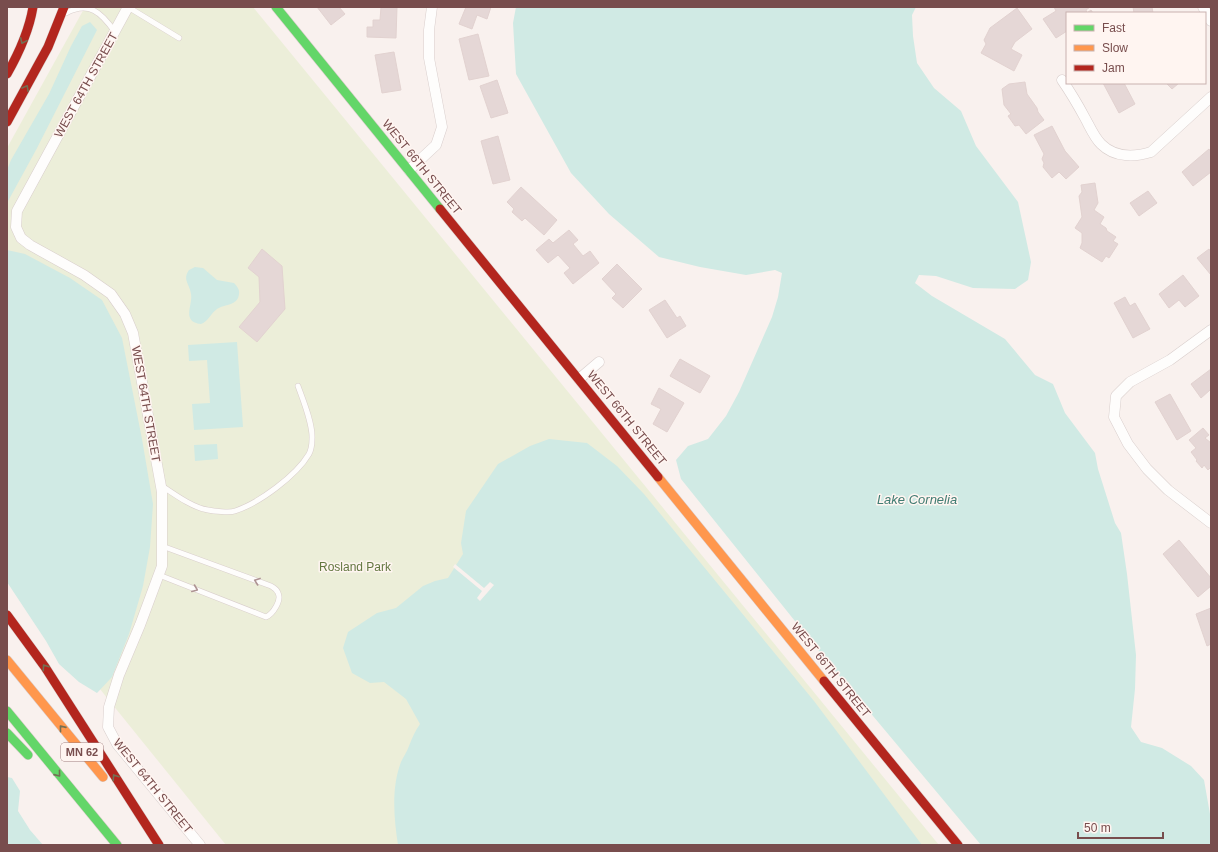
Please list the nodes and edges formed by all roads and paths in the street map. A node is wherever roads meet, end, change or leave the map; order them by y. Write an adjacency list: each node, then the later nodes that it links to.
1 (33, 7): 10 (main road, one-way to 10)
2 (128, 7): 8 (street, WEST 64TH STREET); 9 (lane)
3 (276, 7): 14 (main road, WEST 66TH STREET)
4 (432, 7): 14 (street)
5 (62, 11): 8 (lane); 13 (main road, one-way to 5)
6 (1206, 12): 7 (street)
7 (1211, 21)
8 (115, 32): 19 (street, WEST 64TH STREET)
9 (179, 38)
10 (7, 74)
11 (1062, 80): 12 (street)
12 (1211, 97)
13 (7, 122)
14 (409, 170): 17 (main road, WEST 66TH STREET)
15 (1211, 330): 20 (street)
16 (599, 362): 17 (street)
17 (579, 379): 33 (main road, WEST 66TH STREET)
18 (298, 386): 19 (lane)
19 (161, 486): 21 (street, WEST 64TH STREET)
20 (1211, 523)
21 (162, 546): 22 (street, WEST 64TH STREET); 22 (lane, one-way to 21)
22 (159, 575): 32 (street, WEST 64TH STREET)
23 (7, 615): 31 (main road, one-way to 23)
24 (7, 660): 31 (main road, MN 62, one-way to 24)
25 (7, 711): 30 (main road, MN 62, one-way to 30)
26 (7, 732): 27 (main road)
27 (34, 761)
28 (50, 778): 29 (main road)
29 (113, 845)
30 (117, 845)
31 (158, 845)
32 (200, 845)
33 (958, 845)

